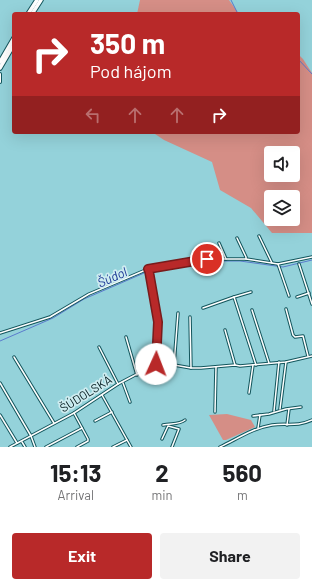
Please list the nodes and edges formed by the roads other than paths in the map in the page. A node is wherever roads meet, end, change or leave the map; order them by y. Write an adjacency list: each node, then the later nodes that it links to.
1 (37, 0): 3 (highway)
2 (41, 0): 4 (highway)
3 (29, 12)
4 (33, 12)
5 (12, 41): 7 (highway)
6 (12, 47): 8 (highway)
7 (0, 62)
8 (0, 68)
9 (0, 74): 10 (street)
10 (0, 82)
11 (260, 236): 17 (street)
12 (237, 238): 16 (street)
13 (220, 243): 15 (street)
14 (312, 257): 19 (street)
15 (226, 259): 16 (street); 20 (street)
16 (246, 259): 17 (street)
17 (272, 263): 19 (street)
18 (299, 264): 22 (street)
19 (278, 265): 23 (street)
20 (148, 270): 33 (street); 41 (street)
21 (251, 292): 25 (street)
22 (309, 293): 24 (street); 26 (street)
23 (289, 296)
24 (296, 297)
25 (234, 298): 27 (street); 46 (street)
26 (312, 304)
27 (203, 308)
28 (286, 309): 36 (street)
29 (252, 310): 42 (street)
30 (178, 313): 43 (street)
31 (190, 318): 48 (street)
32 (225, 330): 44 (street)
33 (0, 333)
34 (126, 337): 49 (street)
35 (99, 348): 52 (street)
36 (308, 356): 37 (street); 40 (street)
37 (312, 356)
38 (14, 357): 69 (street)
39 (279, 362): 40 (street); 42 (street); 59 (street)
40 (286, 362): 57 (street)
41 (156, 364): 43 (street); 49 (street, ŠÚDOLSKÁ)
42 (270, 364): 46 (street)
43 (174, 365): 48 (street)
44 (235, 365): 45 (street); 47 (street)
45 (253, 365): 46 (street); 53 (street)
46 (256, 365)
47 (216, 367): 48 (street); 61 (street)
48 (191, 368)
49 (137, 375): 50 (street, ŠÚDOLSKÁ)
50 (123, 382): 52 (street, ŠÚDOLSKÁ); 55 (street)
51 (0, 383): 75 (street)
52 (118, 384): 54 (street, ŠÚDOLSKÁ)
53 (249, 393)
54 (102, 395): 60 (street); 62 (street, ŠÚDOLSKÁ)
55 (130, 402)
56 (301, 407): 58 (street)
57 (280, 409)
58 (289, 409): 64 (street); 72 (street)
59 (274, 411)
60 (112, 412): 68 (street); 77 (street)
61 (215, 412)
62 (74, 413): 69 (street, ŠÚDOLSKÁ); 73 (street)
63 (0, 415): 79 (street)
64 (260, 415): 65 (street); 74 (street)
65 (253, 416)
66 (185, 420): 71 (street)
67 (312, 420): 72 (street)
68 (95, 421)
69 (54, 423): 75 (street, ŠÚDOLSKÁ)
70 (163, 425): 71 (street)
71 (168, 425): 76 (street); 87 (street)
72 (287, 425): 74 (street)
73 (82, 428): 83 (street); 84 (street)
74 (258, 428): 88 (street)
75 (31, 436): 78 (street, ŠÚDOLSKÁ); 82 (street)
76 (162, 439)
77 (127, 440): 85 (street); 86 (street)
78 (21, 441): 79 (street, ŠÚDOLSKÁ); 81 (street)
79 (17, 443): 80 (street, ŠÚDOLSKÁ)
80 (10, 447)
81 (25, 447)
82 (35, 447)
83 (46, 447)
84 (78, 447)
85 (113, 447)
86 (131, 447)
87 (172, 447)
88 (220, 447)

